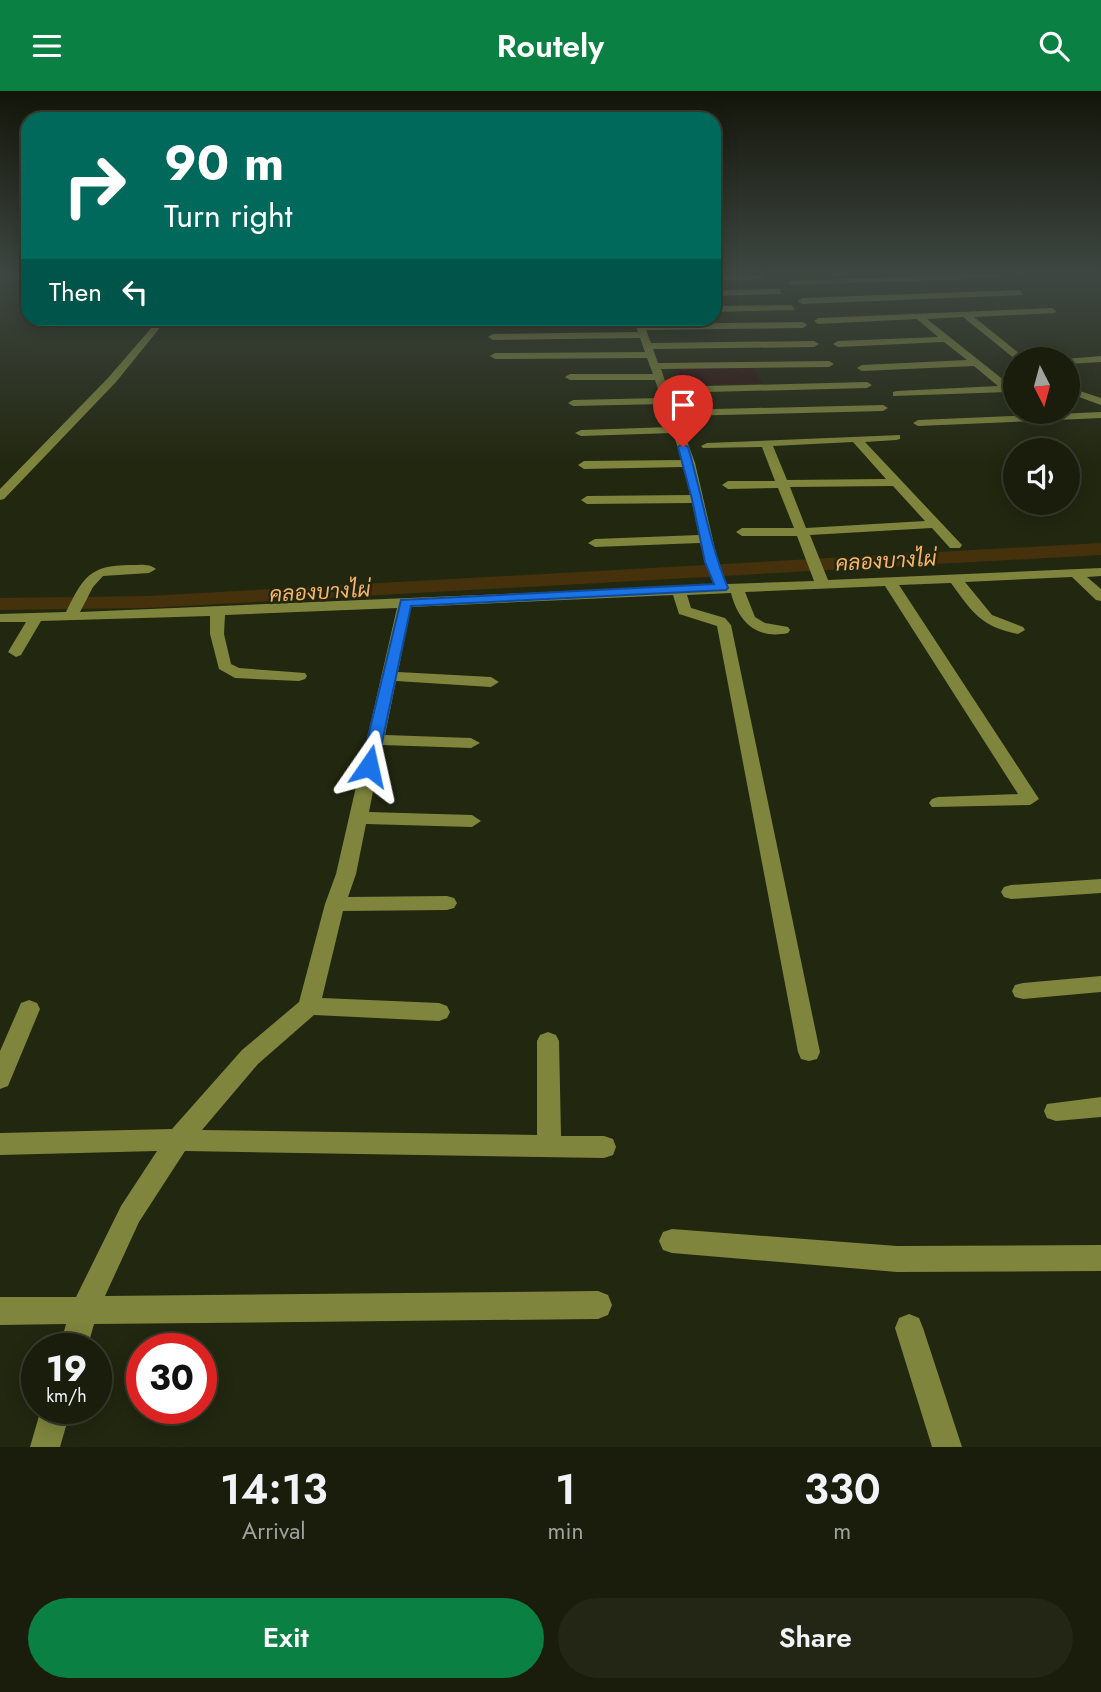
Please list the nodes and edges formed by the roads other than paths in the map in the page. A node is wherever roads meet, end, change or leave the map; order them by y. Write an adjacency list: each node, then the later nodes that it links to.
1 (148, 337): 48 (street)
2 (564, 337): 11 (street)
3 (575, 337): 10 (street)
4 (684, 337): 10 (street)
5 (738, 337): 7 (street)
6 (946, 339): 9 (street); 15 (street)
7 (742, 344): 8 (street); 10 (street); 17 (street)
8 (814, 344)
9 (838, 344)
10 (647, 346): 11 (street); 17 (street); 19 (street); 28 (street)
11 (566, 355): 12 (street)
12 (495, 356)
13 (1101, 359): 14 (street)
14 (1080, 360)
15 (976, 363): 18 (street); 20 (street)
16 (829, 364): 17 (street)
17 (758, 365)
18 (862, 368)
19 (570, 377)
20 (1003, 383)
21 (867, 385): 22 (street)
22 (768, 387): 28 (street); 32 (street)
23 (1101, 388): 25 (street)
24 (1003, 389): 26 (street)
25 (1080, 389)
26 (897, 394)
27 (1080, 394): 29 (street)
28 (666, 401): 30 (street); 32 (street); 36 (street)
29 (1101, 402)
30 (573, 403)
31 (883, 408): 32 (street)
32 (778, 410)
33 (1101, 415): 34 (street)
34 (918, 423)
35 (862, 426): 39 (street)
36 (678, 430): 37 (street); 43 (street)
37 (581, 433)
38 (895, 437): 39 (street)
39 (872, 438): 40 (street)
40 (857, 440): 41 (street); 45 (street)
41 (767, 445): 42 (street); 47 (street)
42 (707, 446)
43 (689, 463): 44 (street); 49 (street)
44 (584, 465)
45 (895, 482): 47 (street); 51 (street)
46 (728, 485): 47 (street)
47 (782, 486): 53 (street)
48 (0, 496)
49 (698, 499): 50 (street); 54 (street)
50 (587, 500)
51 (934, 524): 53 (street); 56 (street)
52 (742, 532): 53 (street)
53 (801, 532): 60 (street)
54 (705, 539): 55 (street); 63 (street)
55 (595, 544)
56 (955, 545)
57 (149, 569): 67 (street)
58 (1101, 572): 59 (street)
59 (1075, 573): 61 (street); 65 (street)
60 (820, 578): 62 (street); 63 (street)
61 (955, 578): 62 (street); 71 (street)
62 (888, 581): 79 (street)
63 (726, 585): 64 (street); 72 (street)
64 (679, 590): 66 (street); 92 (street)
65 (1101, 597)
66 (405, 602): 68 (street); 75 (street)
67 (76, 607): 68 (street); 69 (street)
68 (218, 611): 74 (street)
69 (36, 617): 70 (street); 73 (street)
70 (0, 618)
71 (1018, 629)
72 (783, 631)
73 (16, 652)
74 (299, 676)
75 (388, 676): 76 (street); 77 (street)
76 (491, 682)
77 (374, 740): 78 (street); 80 (street)
78 (471, 743)
79 (938, 803)
80 (359, 818): 81 (street); 85 (street)
81 (472, 821)
82 (1101, 886): 83 (street)
83 (1011, 892)
84 (447, 903): 85 (street)
85 (335, 904): 88 (street)
86 (1101, 984): 87 (street)
87 (1023, 991)
88 (309, 1006): 90 (street); 96 (street)
89 (29, 1009): 93 (street)
90 (439, 1012)
91 (548, 1041): 98 (street)
92 (809, 1052)
93 (0, 1079)
94 (1101, 1107): 95 (street)
95 (1056, 1111)
96 (178, 1140): 97 (street); 98 (street); 104 (street)
97 (0, 1143)
98 (549, 1146): 99 (street)
99 (604, 1147)
100 (671, 1241): 101 (street)
101 (1101, 1258)
102 (598, 1305): 104 (street)
103 (0, 1311): 104 (street)
104 (84, 1311): 106 (street)
105 (909, 1328): 109 (street)
106 (78, 1333)
107 (52, 1424): 108 (street)
108 (45, 1447)
109 (947, 1447)

